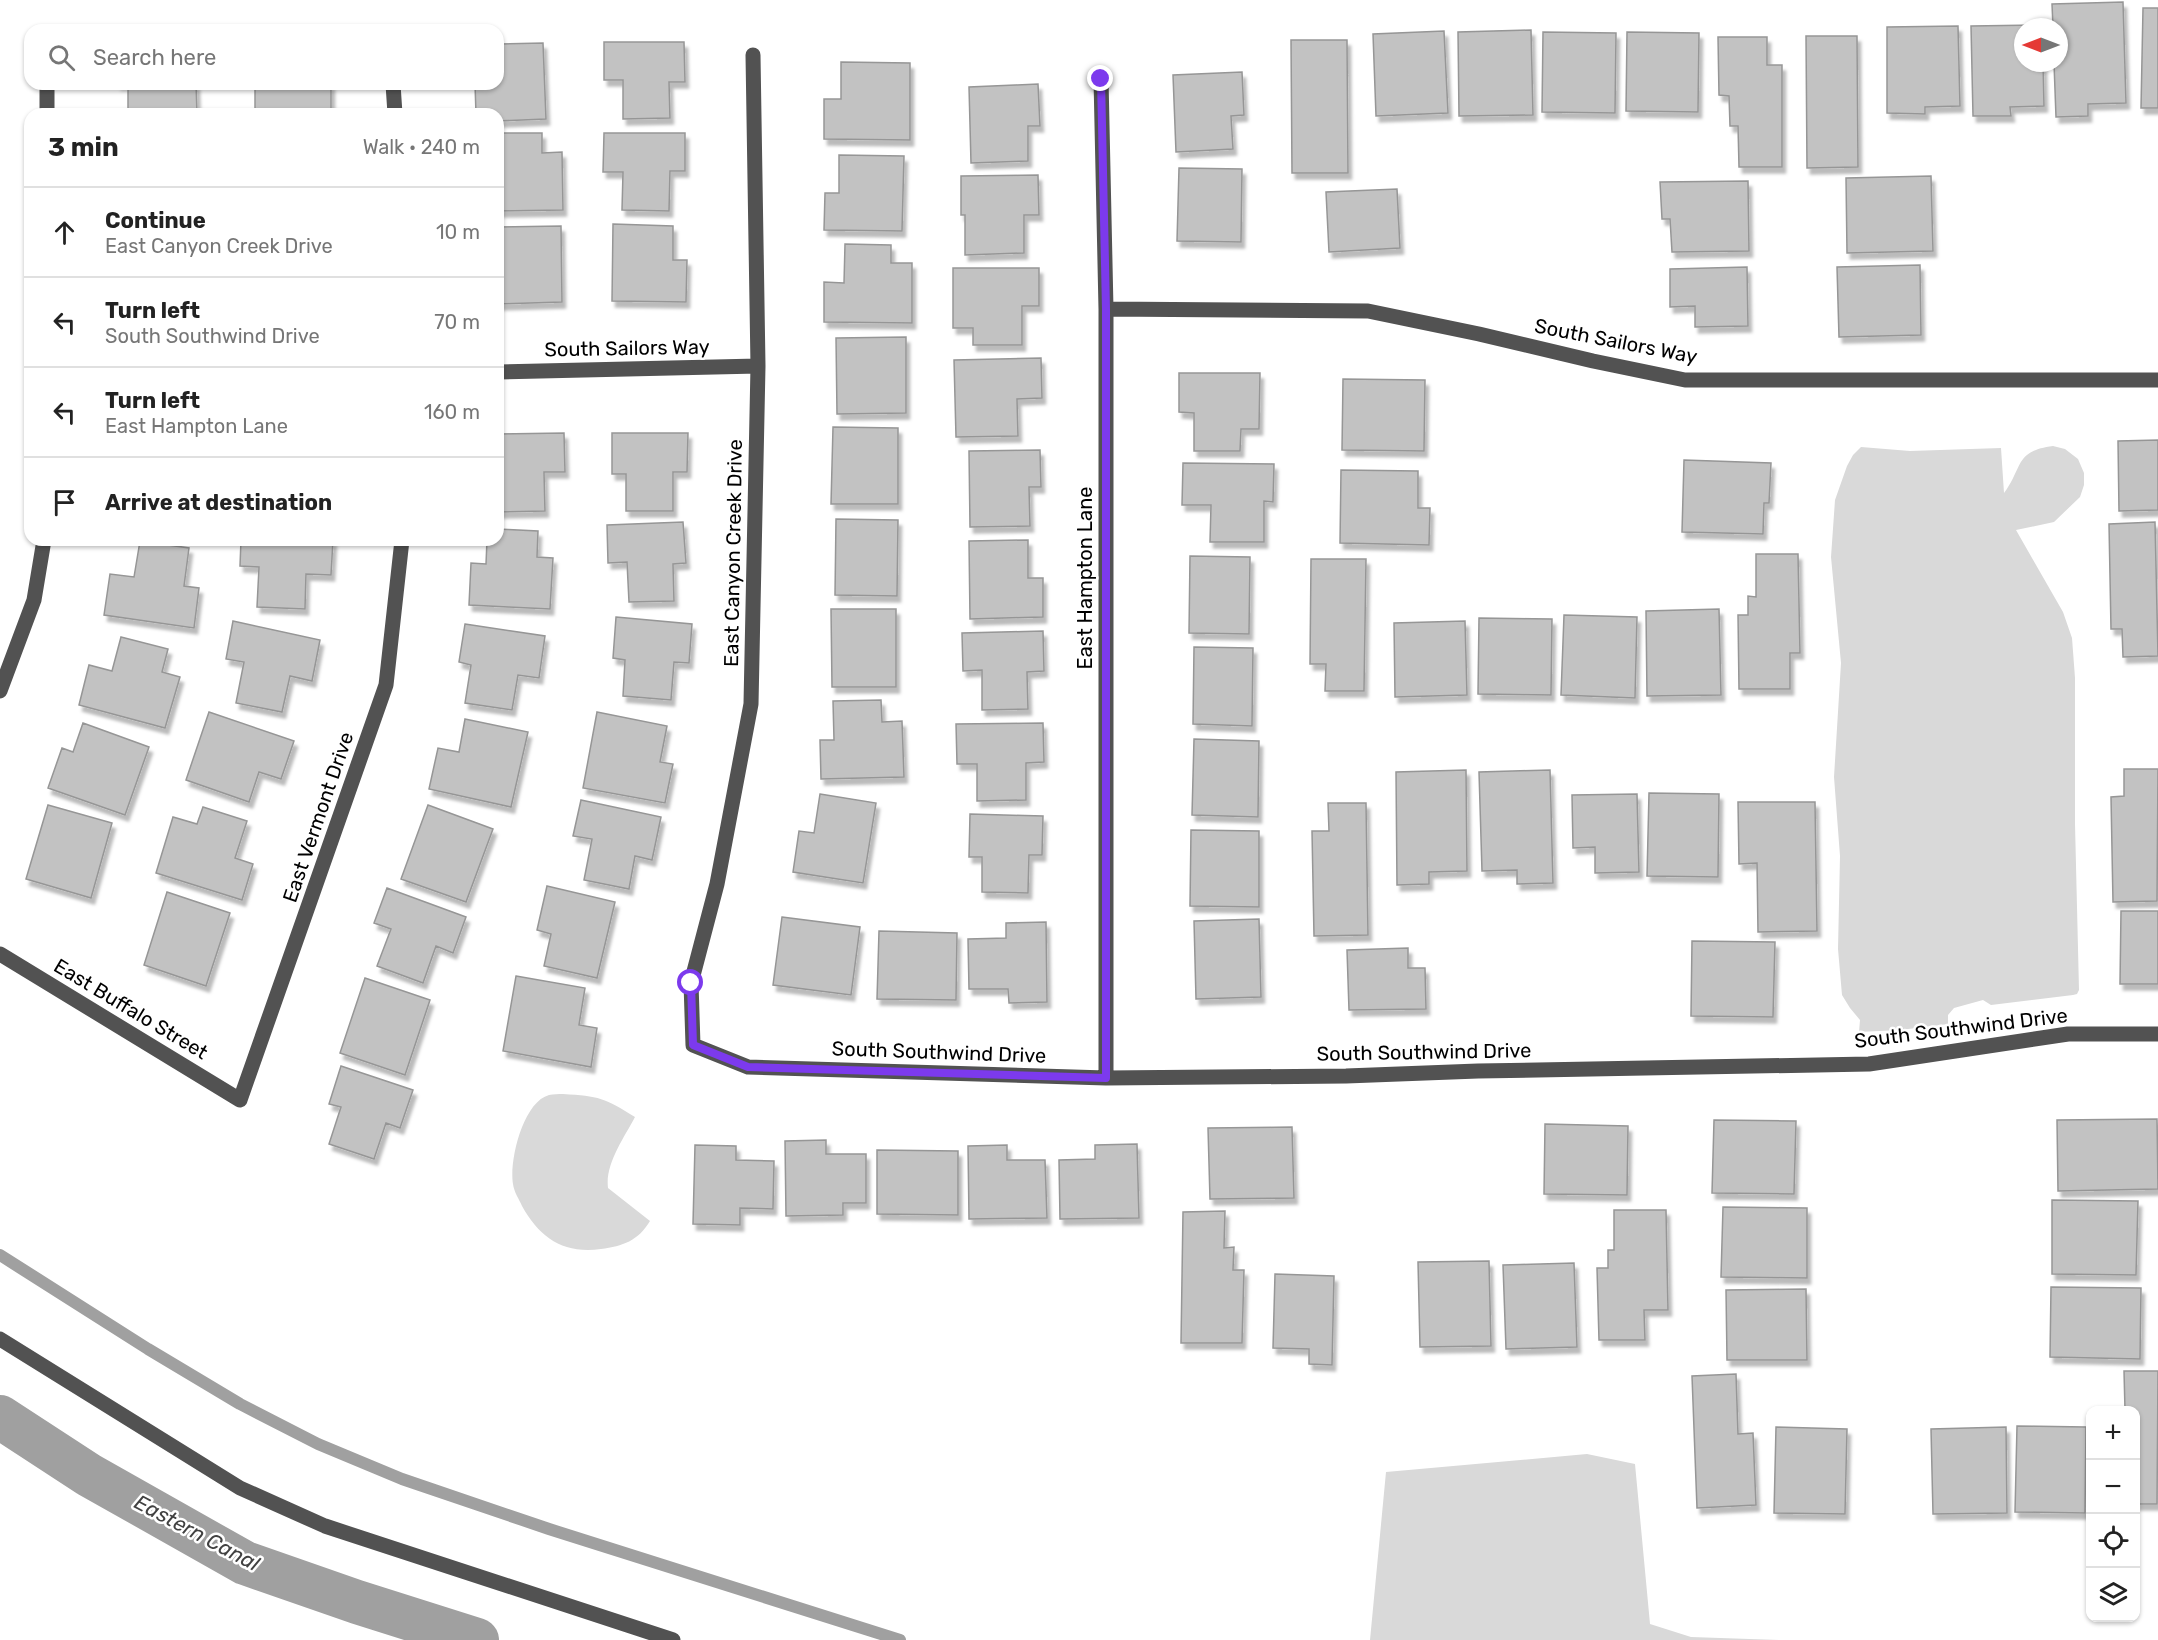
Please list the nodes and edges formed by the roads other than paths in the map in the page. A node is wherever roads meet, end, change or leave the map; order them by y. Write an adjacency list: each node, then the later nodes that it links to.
1 (753, 56): 8 (street, East Canyon Creek Drive)
2 (1101, 79): 7 (street, East Hampton Lane)
3 (47, 90): 5 (street)
4 (393, 90): 6 (street)
5 (47, 108)
6 (394, 108)
7 (1106, 309): 10 (street, South Sailors Way); 17 (street, East Hampton Lane)
8 (758, 366): 9 (street, South Sailors Way); 16 (street, East Canyon Creek Drive)
9 (504, 372)
10 (2158, 380)
11 (43, 546): 13 (street)
12 (401, 546): 18 (street, East Vermont Drive)
13 (0, 691)
14 (0, 954): 18 (street, East Buffalo Street)
15 (2158, 1034): 17 (street, South Southwind Drive)
16 (693, 1045): 17 (street, South Southwind Drive)
17 (1106, 1078)
18 (240, 1100)
19 (0, 1339): 20 (street)
20 (673, 1640)

